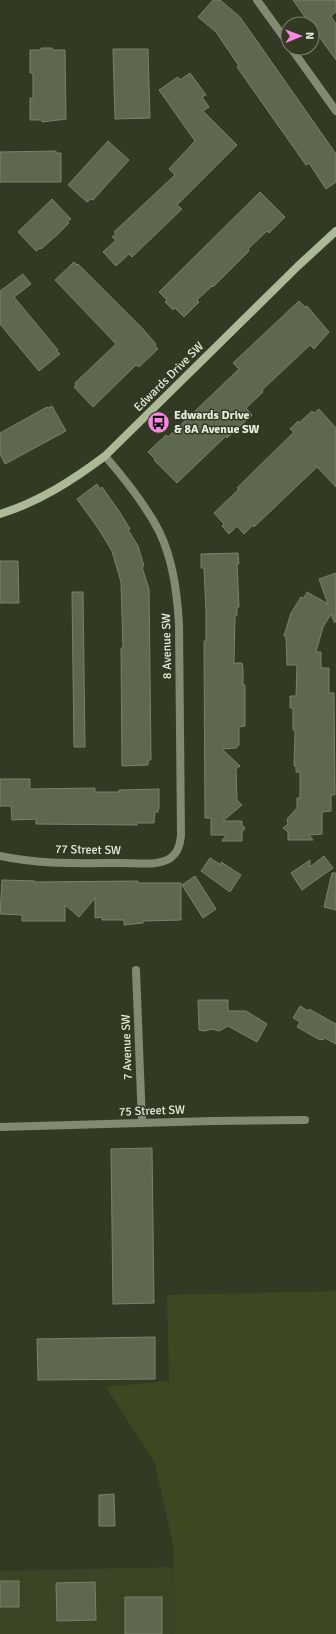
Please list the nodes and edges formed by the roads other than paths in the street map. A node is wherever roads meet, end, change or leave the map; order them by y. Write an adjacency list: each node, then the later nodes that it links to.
1 (257, 0): 2 (street)
2 (280, 32)
3 (298, 56): 4 (street)
4 (336, 111)
5 (336, 231): 6 (street, Edwards Drive SW)
6 (105, 456): 7 (street, Edwards Drive SW); 8 (street, 8 Avenue SW)
7 (0, 514)
8 (175, 854): 9 (street, 77 Street SW)
9 (0, 856)
10 (136, 970): 12 (street, 7 Avenue SW)
11 (305, 1120): 12 (street, 75 Street SW)
12 (142, 1123): 13 (street, 75 Street SW)
13 (0, 1127)

